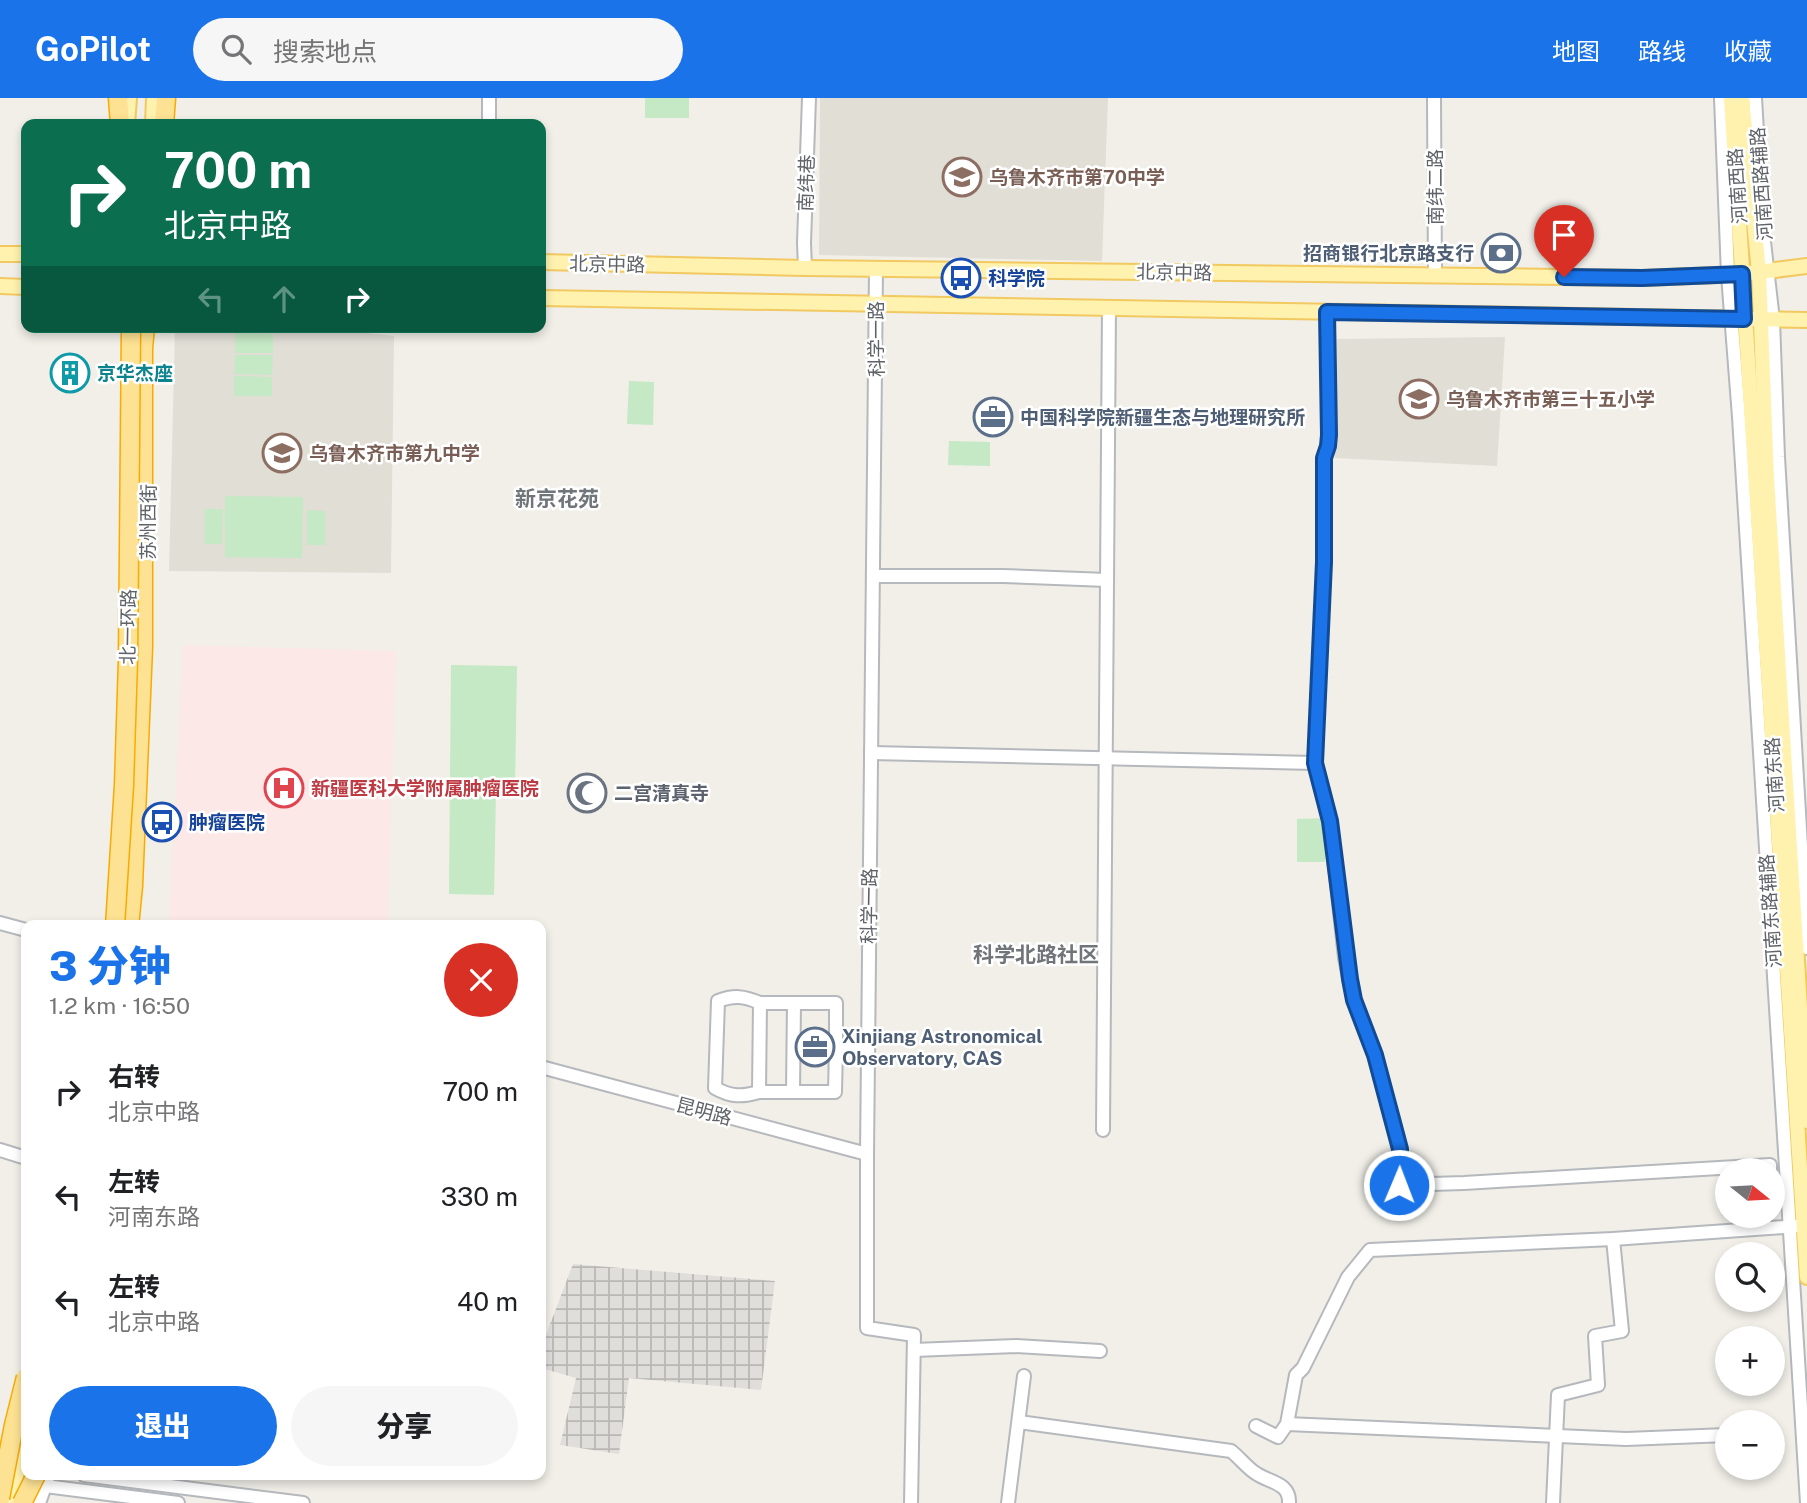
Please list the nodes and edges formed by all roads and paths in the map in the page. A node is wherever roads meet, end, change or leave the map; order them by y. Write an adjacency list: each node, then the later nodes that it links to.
1 (118, 98): 13 (highway)
2 (127, 98): 14 (main road)
3 (135, 98): 15 (main road)
4 (150, 98): 16 (main road)
5 (166, 98): 17 (highway)
6 (489, 98): 18 (street)
7 (809, 98): 23 (street, 南纬巷)
8 (1434, 98): 27 (street, 南纬二路)
9 (1721, 98): 26 (street, 河南西路辅路)
10 (1731, 98): 26 (main road, 河南西路)
11 (1742, 98): 25 (main road, 河南西路)
12 (1755, 98): 25 (street, 河南西路辅路)
13 (120, 119)
14 (126, 119)
15 (134, 119)
16 (150, 119)
17 (164, 119)
18 (488, 119)
19 (0, 254): 20 (main road)
20 (21, 254)
21 (546, 262): 23 (main road, 北京中路)
22 (1807, 266): 25 (main road, 北京中路)
23 (805, 268): 24 (main road, 北京中路)
24 (876, 269): 27 (main road, 北京中路); 31 (street, 科学一路)
25 (1763, 271): 26 (main road, 北京中路); 35 (main road, 河南东路)
26 (1735, 274): 27 (main road, 北京中路); 34 (main road, 河南东路)
27 (1435, 275)
28 (0, 286): 29 (main road)
29 (21, 287)
30 (546, 298): 31 (main road, 北京中路)
31 (876, 304): 32 (main road, 北京中路); 40 (street, 科学一路)
32 (1109, 308): 33 (main road, 北京中路); 41 (street)
33 (1327, 312): 34 (main road, 北京中路); 44 (street)
34 (1737, 319): 35 (main road, 北京中路); 53 (main road, 河南东路); 65 (street, 河南东路辅路)
35 (1767, 320): 36 (main road, 北京中路); 50 (street, 河南东路辅路); 53 (main road, 河南东路)
36 (1807, 320)
37 (128, 333): 45 (highway, 北一环路, bridge)
38 (144, 333): 46 (highway, 北一环路)
39 (145, 333): 47 (main road, 苏州西街)
40 (873, 576): 41 (street); 42 (street, 科学一路)
41 (1107, 580): 43 (street)
42 (871, 753): 43 (street); 55 (street, 科学一路)
43 (1106, 760): 44 (street); 60 (street)
44 (1315, 763): 64 (street)
45 (115, 920)
46 (130, 920)
47 (137, 920)
48 (0, 923): 49 (street)
49 (21, 929)
50 (1807, 948)
51 (760, 1003): 52 (street); 57 (street); 57 (street)
52 (794, 1003): 54 (street); 58 (street)
53 (1799, 1029): 59 (main road, 河南东路); 65 (main road, 河南东路)
54 (835, 1046): 55 (street); 58 (street)
55 (868, 1046): 62 (street, 科学一路)
56 (546, 1068): 62 (street, 昆明路)
57 (759, 1092): 58 (street)
58 (793, 1092)
59 (1807, 1121)
60 (1103, 1130)
61 (0, 1150): 63 (street)
62 (867, 1154): 68 (street, 科学一路)
63 (21, 1156)
64 (1715, 1168)
65 (1800, 1224): 66 (street); 67 (main road, 河南东路); 98 (street, 河南东路辅路)
66 (1613, 1239): 73 (street); 76 (street)
67 (1807, 1277)
68 (914, 1350): 69 (street); 94 (street)
69 (1100, 1351)
70 (1024, 1376): 72 (street)
71 (21, 1397): 86 (highway, bridge)
72 (1019, 1422): 95 (street); 96 (street)
73 (1287, 1424): 74 (street); 76 (street)
74 (1256, 1426)
75 (1715, 1435): 76 (street)
76 (1556, 1436): 97 (street)
77 (21, 1437): 87 (highway, bridge)
78 (0, 1452): 79 (street)
79 (21, 1468)
80 (27, 1480): 88 (main road)
81 (29, 1480): 89 (highway, bridge)
82 (30, 1480): 90 (main road)
83 (32, 1480): 91 (street)
84 (57, 1480): 92 (street)
85 (123, 1480): 93 (street)
86 (0, 1498)
87 (2, 1503)
88 (9, 1503)
89 (22, 1503)
90 (28, 1503)
91 (39, 1503)
92 (178, 1503)
93 (303, 1503)
94 (911, 1503)
95 (1008, 1503)
96 (1289, 1503)
97 (1552, 1503)
98 (1807, 1503)

